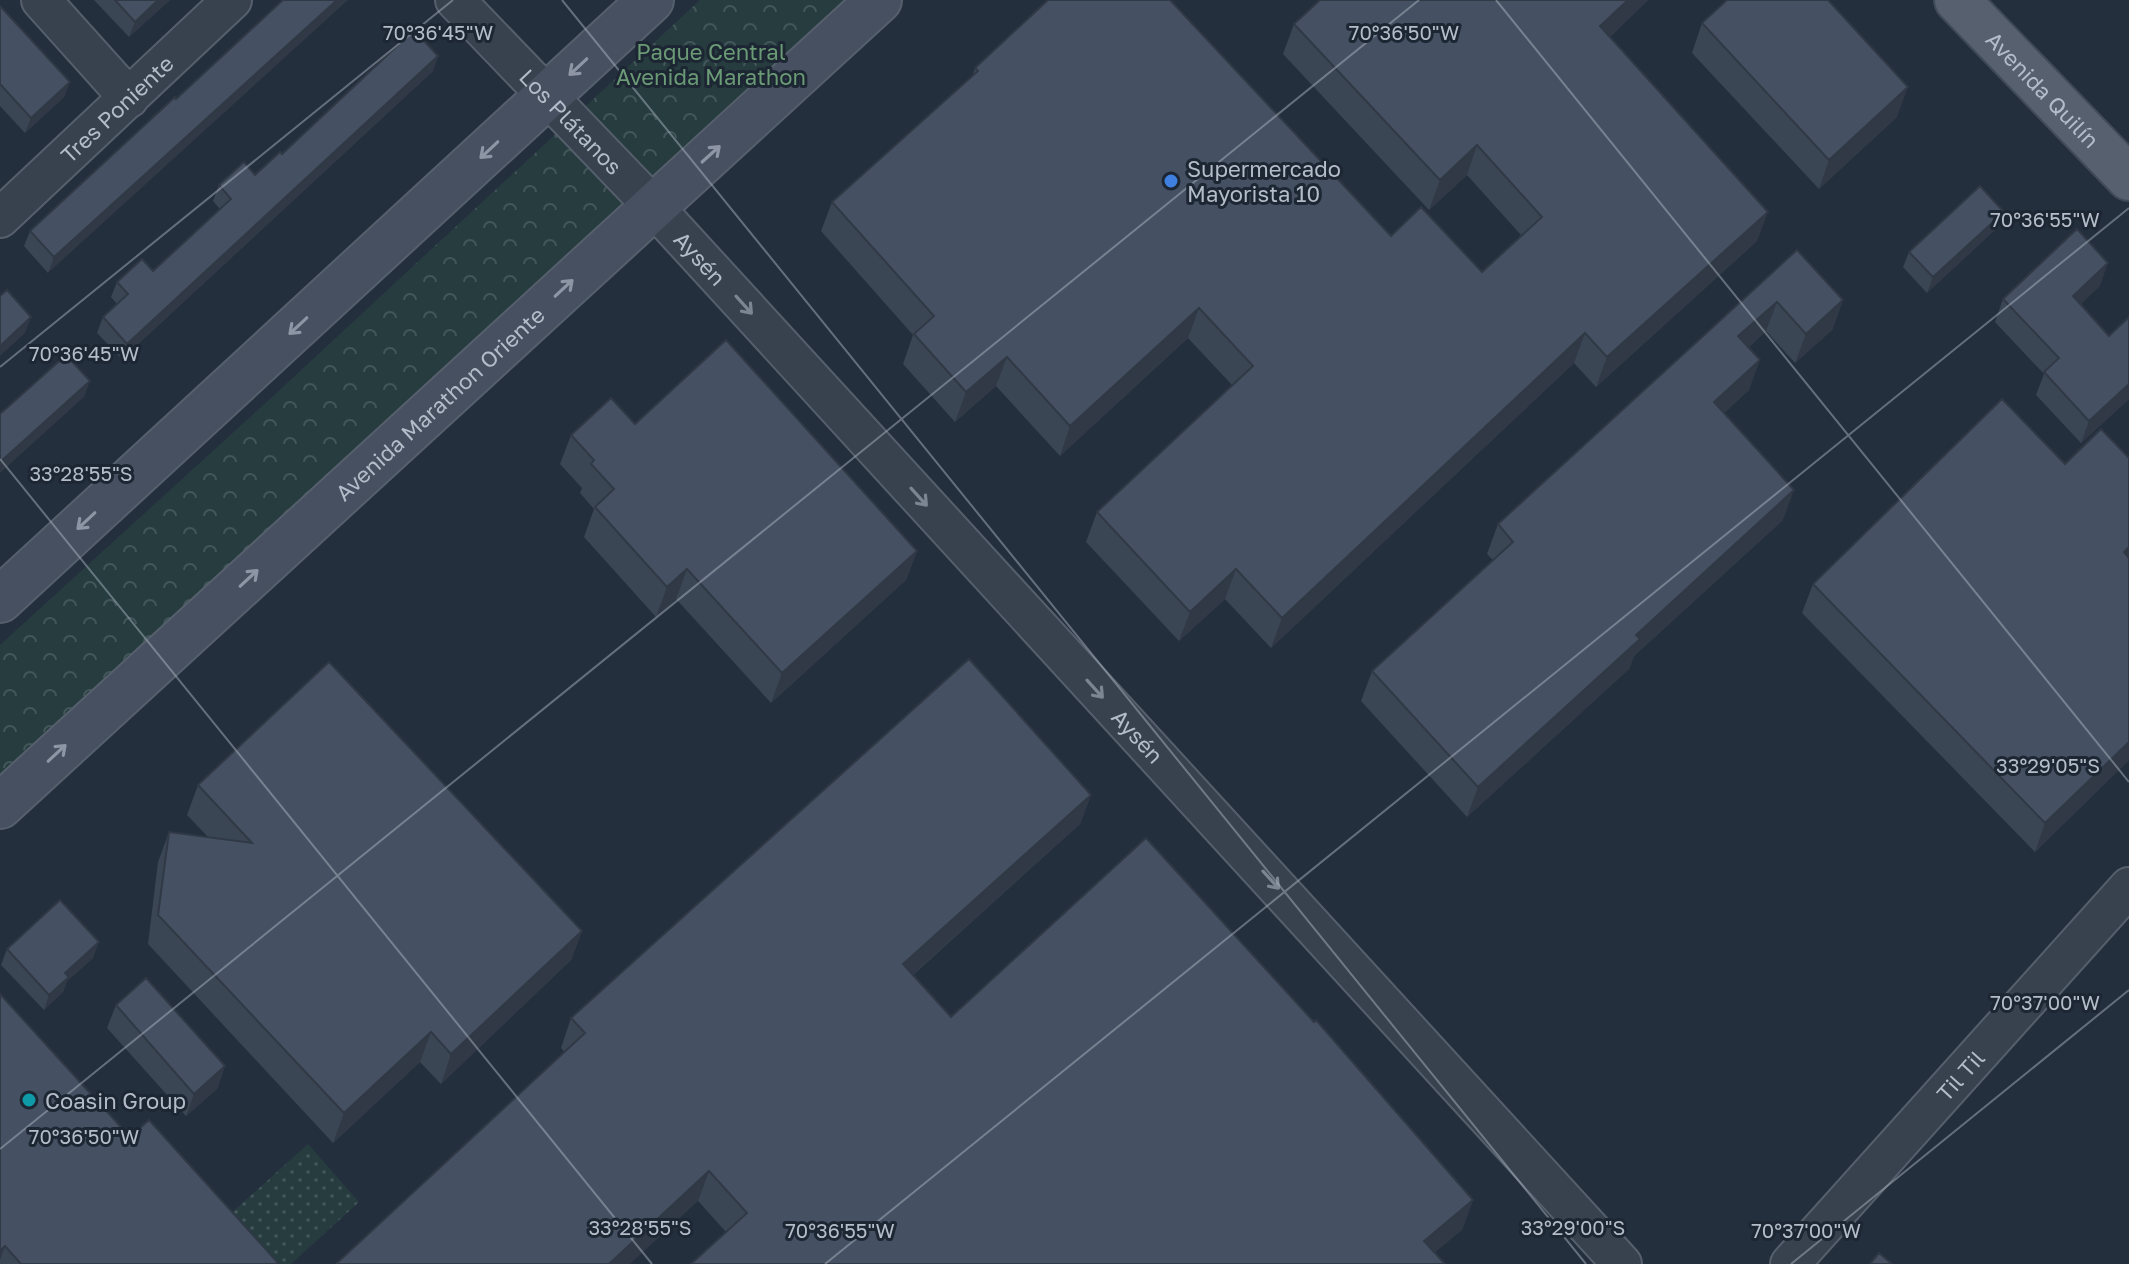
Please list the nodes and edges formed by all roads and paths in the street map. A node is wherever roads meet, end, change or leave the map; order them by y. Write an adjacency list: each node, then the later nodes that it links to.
1 (41, 0): 8 (street)
2 (232, 0): 8 (street, Tres Poniente)
3 (455, 0): 7 (street, Los Plátanos)
4 (651, 0): 7 (main road, one-way to 7)
5 (879, 0): 10 (main road, Avenida Marathon Oriente, one-way to 5)
6 (1957, 0): 9 (main road, Avenida Quilín)
7 (546, 97): 10 (street, Los Plátanos); 12 (main road, one-way to 12)
8 (129, 98): 11 (street, Tres Poniente)
9 (2129, 178)
10 (653, 206): 13 (main road, Avenida Marathon Oriente, one-way to 10); 15 (street, Aysén, one-way to 15)
11 (0, 218)
12 (0, 600)
13 (0, 806)
14 (2129, 887): 16 (street, Til Til)
15 (1622, 1264)
16 (1790, 1264)

